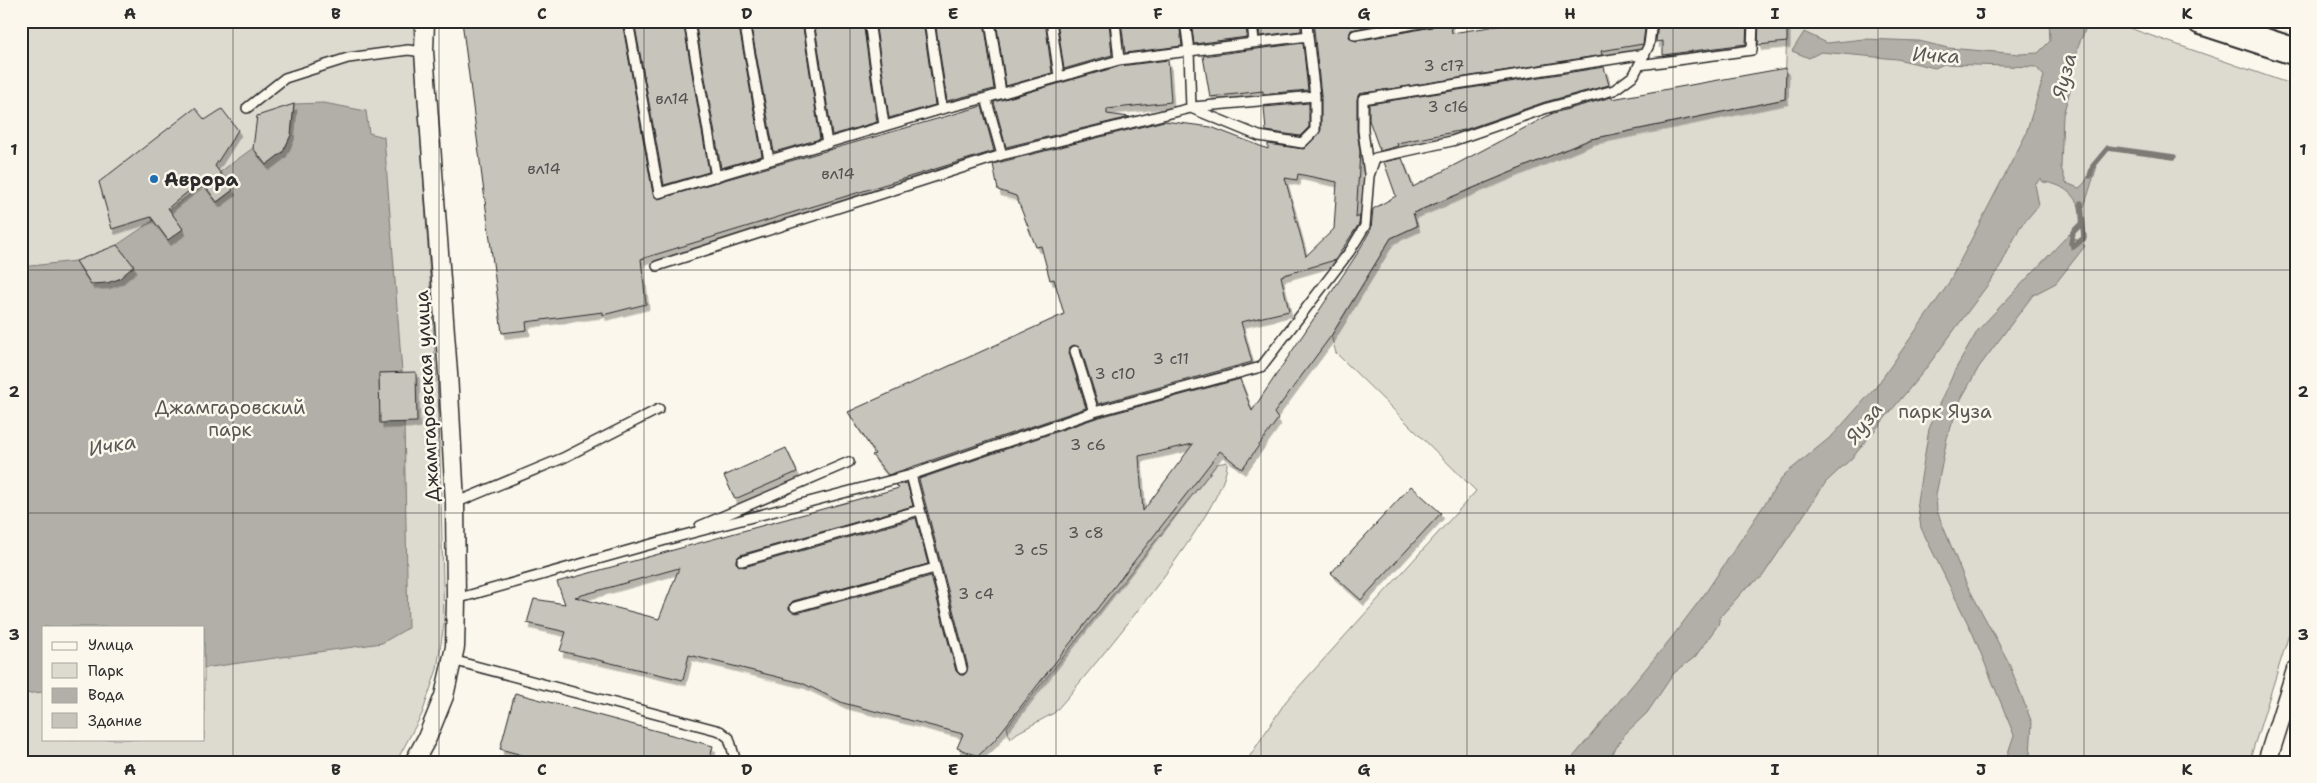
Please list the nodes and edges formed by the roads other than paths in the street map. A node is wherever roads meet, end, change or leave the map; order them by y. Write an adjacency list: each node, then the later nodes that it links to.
1 (425, 21): 22 (street, Джамгаровская улица)
2 (628, 21): 39 (lane)
3 (689, 21): 39 (lane)
4 (744, 21): 37 (lane)
5 (808, 21): 35 (lane)
6 (869, 21): 34 (lane)
7 (929, 21): 33 (lane)
8 (990, 21): 28 (lane)
9 (1051, 21): 27 (lane)
10 (1115, 21): 25 (lane)
11 (1185, 21): 21 (lane)
12 (1252, 21): 20 (lane)
13 (1307, 21): 19 (lane)
14 (1431, 21): 18 (lane)
15 (1652, 21): 24 (lane)
16 (1753, 21): 26 (lane)
17 (2201, 21): 23 (main road)
18 (1355, 35)
19 (1308, 36): 20 (lane); 29 (lane)
20 (1254, 42): 21 (lane)
21 (1189, 51): 25 (lane); 32 (lane)
22 (424, 52): 31 (lane); 46 (street, Джамгаровская улица)
23 (2296, 52)
24 (1644, 54): 26 (lane); 38 (lane)
25 (1119, 60): 27 (lane)
26 (1639, 66): 38 (lane)
27 (1059, 76): 28 (lane)
28 (1001, 93): 30 (lane)
29 (1315, 96): 32 (lane); 32 (lane)
30 (986, 98): 33 (lane); 36 (lane)
31 (248, 108)
32 (1191, 108): 36 (lane)
33 (942, 109): 34 (lane)
34 (884, 125): 35 (lane)
35 (827, 144): 37 (lane)
36 (1002, 155): 40 (lane)
37 (769, 160): 39 (lane)
38 (1369, 176): 43 (lane)
39 (716, 177)
40 (657, 266)
41 (1075, 351): 43 (lane)
42 (659, 409): 46 (lane)
43 (1094, 412): 45 (lane)
44 (849, 462): 48 (lane)
45 (911, 475): 47 (lane); 48 (lane)
46 (455, 503): 51 (street, Джамгаровская улица)
47 (920, 510): 49 (lane); 50 (lane)
48 (672, 538): 51 (lane)
49 (742, 561)
50 (935, 568): 52 (lane); 54 (lane)
51 (456, 599): 53 (street, Джамгаровская улица)
52 (795, 607)
53 (452, 660): 56 (street, Джамгаровская улица); 57 (lane)
54 (962, 669)
55 (2296, 670): 58 (street)
56 (414, 762)
57 (736, 762)
58 (2267, 762)

